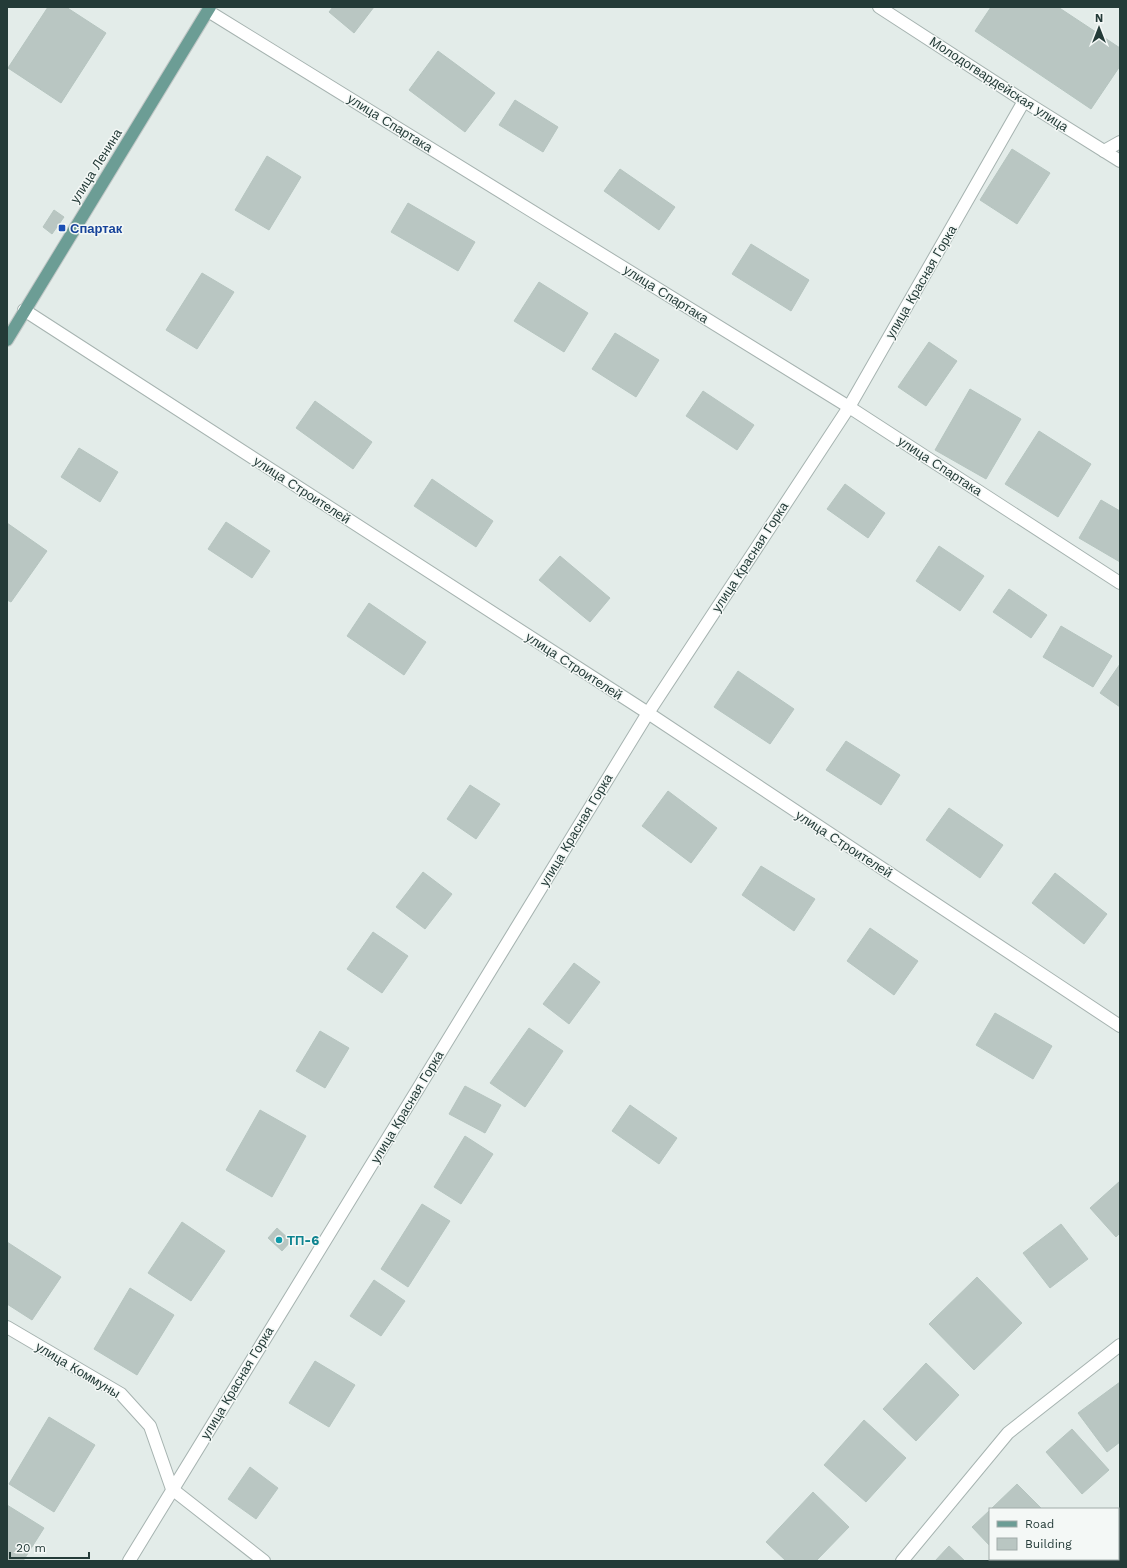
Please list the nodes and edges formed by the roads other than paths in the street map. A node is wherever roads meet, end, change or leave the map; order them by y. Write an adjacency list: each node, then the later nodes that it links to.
1 (879, 7): 3 (street, Молодогвардейская улица)
2 (209, 9): 7 (main road, улица Ленина); 9 (street, улица Спартака)
3 (1024, 101): 5 (street, Молодогвардейская улица); 9 (street, улица Красная Горка)
4 (1120, 142): 5 (street)
5 (1104, 151): 6 (street, Молодогвардейская улица)
6 (1120, 161)
7 (24, 310): 8 (main road, улица Ленина); 11 (street, улица Строителей)
8 (7, 340)
9 (849, 407): 10 (street, улица Спартака); 11 (street, улица Красная Горка)
10 (1120, 583)
11 (648, 714): 12 (street, улица Строителей); 15 (street, улица Красная Горка)
12 (1120, 1026)
13 (7, 1327): 15 (street, улица Коммуны)
14 (1120, 1346): 18 (street)
15 (172, 1489): 16 (street, улица Красная Горка); 17 (street)
16 (129, 1561)
17 (264, 1561)
18 (902, 1561)

